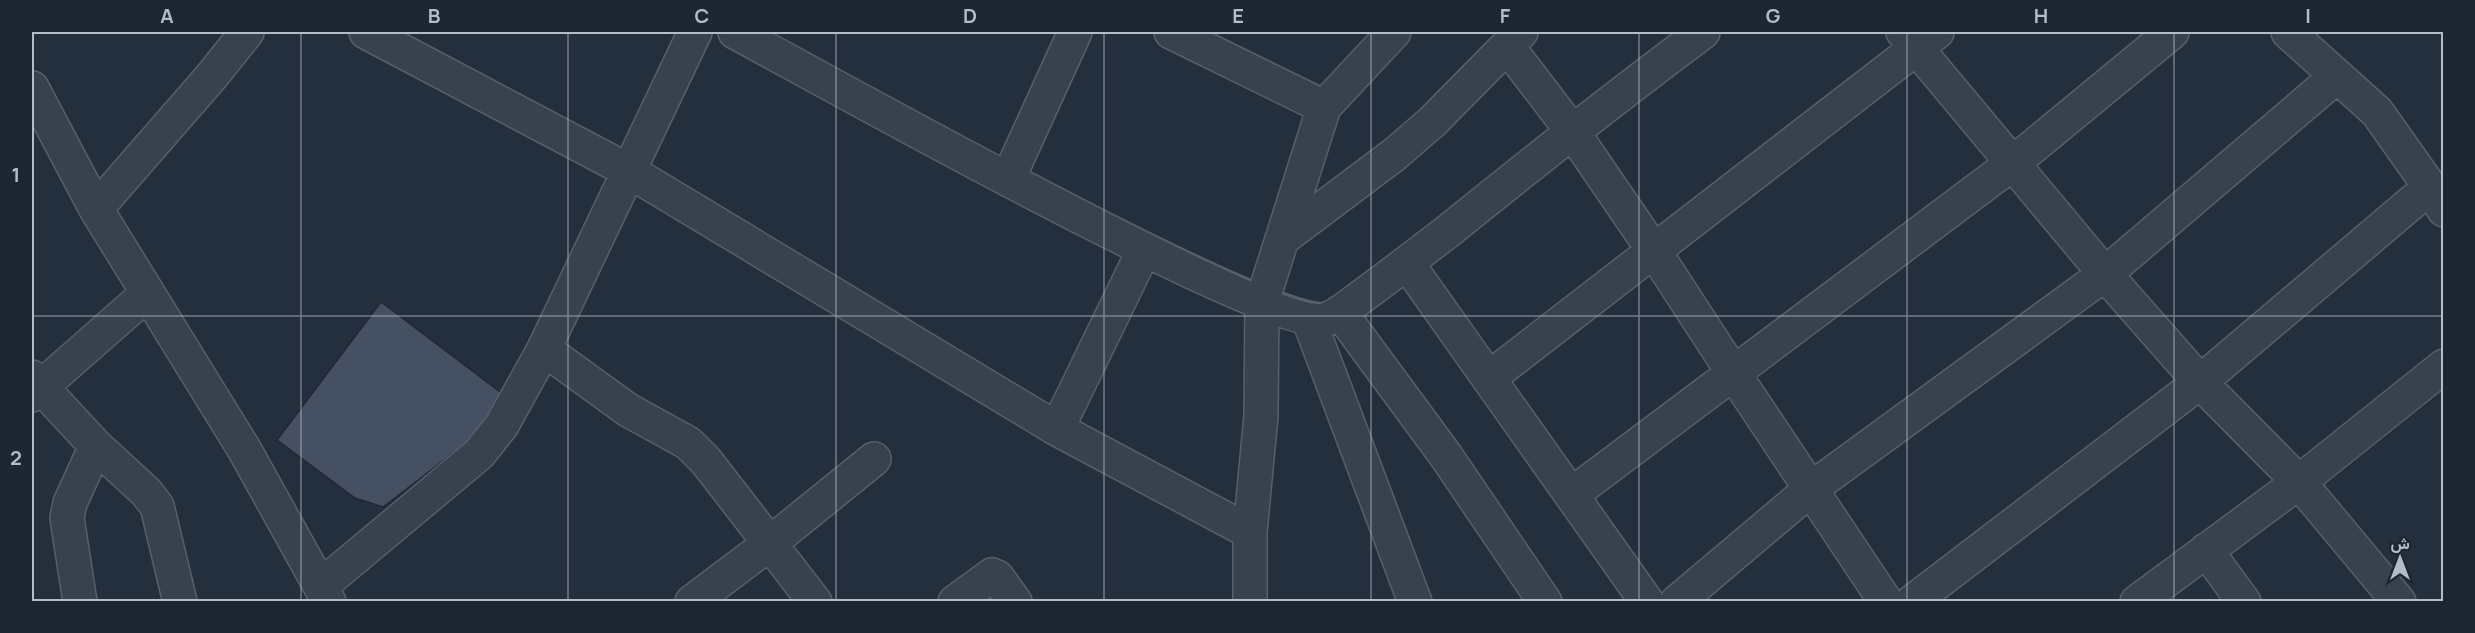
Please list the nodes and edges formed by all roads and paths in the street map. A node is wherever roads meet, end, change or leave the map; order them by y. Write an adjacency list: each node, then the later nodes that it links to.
1 (247, 32): 21 (street)
2 (366, 32): 18 (street)
3 (695, 32): 18 (street)
4 (735, 32): 19 (street)
5 (1075, 32): 19 (street)
6 (1171, 32): 15 (street)
7 (1394, 32): 15 (street)
8 (1702, 32): 16 (street)
9 (2172, 32): 17 (street)
10 (2288, 32): 13 (street)
11 (1919, 36): 17 (street); 24 (street)
12 (1514, 39): 16 (street); 22 (street)
13 (2337, 76): 20 (street); 26 (street)
14 (32, 88): 21 (street)
15 (1324, 107): 22 (street)
16 (1572, 131): 24 (street); 25 (street)
17 (2013, 163): 26 (street); 32 (street)
18 (629, 171): 30 (street); 36 (street)
19 (1008, 179): 23 (street)
20 (2437, 199): 34 (street)
21 (96, 209): 27 (street)
22 (1282, 239): 28 (street)
23 (1144, 250): 28 (street); 36 (street)
24 (1654, 251): 32 (street); 33 (street)
25 (1407, 263): 29 (street); 33 (street)
26 (2105, 274): 34 (street); 40 (street)
27 (148, 293): 35 (street); 45 (street)
28 (1262, 303): 29 (street); 42 (street)
29 (1325, 316): 53 (street); 54 (street)
30 (544, 349): 43 (street); 45 (street)
31 (2444, 366): 39 (street)
32 (1734, 375): 40 (street); 41 (street)
33 (1489, 378): 41 (street)
34 (2200, 382): 39 (street); 58 (street)
35 (34, 387): 37 (street)
36 (1058, 429): 42 (street)
37 (96, 447): 46 (street); 47 (street)
38 (874, 459): 43 (street)
39 (2299, 483): 44 (street); 61 (street)
40 (1812, 488): 56 (street); 57 (street)
41 (1571, 495): 55 (street)
42 (1250, 532): 52 (street)
43 (769, 544): 48 (street); 49 (street)
44 (2206, 550): 59 (street); 60 (street)
45 (325, 594)
46 (80, 602)
47 (180, 602)
48 (692, 602)
49 (815, 602)
50 (955, 602): 51 (street)
51 (1015, 602)
52 (1250, 602)
53 (1415, 602)
54 (1545, 602)
55 (1647, 602)
56 (1677, 602)
57 (1886, 602)
58 (1912, 602)
59 (2137, 602)
60 (2244, 602)
61 (2399, 602)

